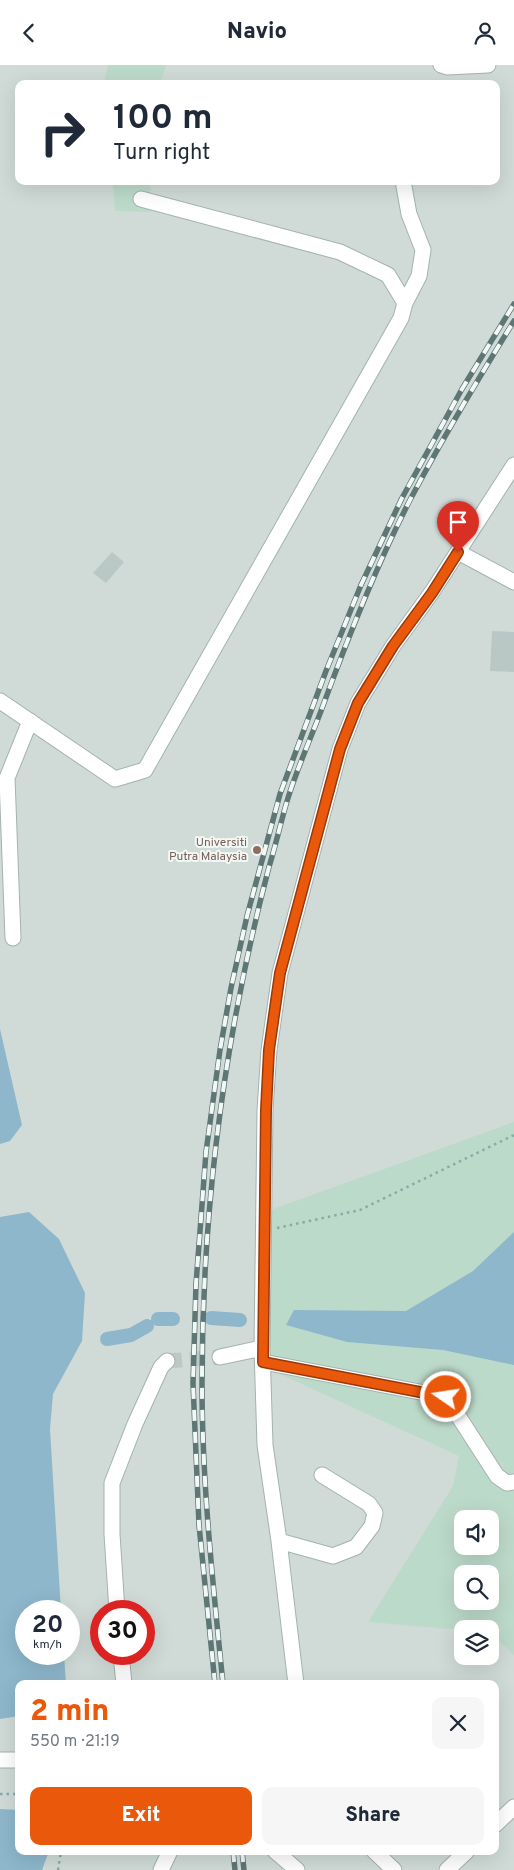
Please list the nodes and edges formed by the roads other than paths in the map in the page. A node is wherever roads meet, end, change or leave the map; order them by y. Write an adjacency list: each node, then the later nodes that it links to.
1 (441, 65): 2 (street)
2 (488, 65)
3 (404, 185): 5 (street)
4 (141, 199): 5 (street)
5 (406, 303): 10 (street)
6 (514, 465): 7 (street)
7 (458, 552): 8 (street); 12 (street)
8 (514, 582)
9 (0, 701): 10 (street)
10 (30, 721): 11 (street)
11 (13, 938)
12 (263, 1355): 13 (street); 16 (street); 17 (street)
13 (220, 1357)
14 (167, 1361): 18 (street)
15 (322, 1475): 17 (street)
16 (514, 1482)
17 (279, 1541): 21 (street)
18 (116, 1600)
19 (122, 1665): 20 (street)
20 (124, 1680)
21 (296, 1680)
22 (0, 1760): 23 (street)
23 (15, 1760)
24 (514, 1807): 25 (street)
25 (499, 1821)
26 (168, 1855): 30 (street)
27 (280, 1855): 31 (street)
28 (378, 1855): 32 (street)
29 (463, 1855): 33 (street)
30 (162, 1870)
31 (297, 1870)
32 (394, 1870)
33 (446, 1870)

